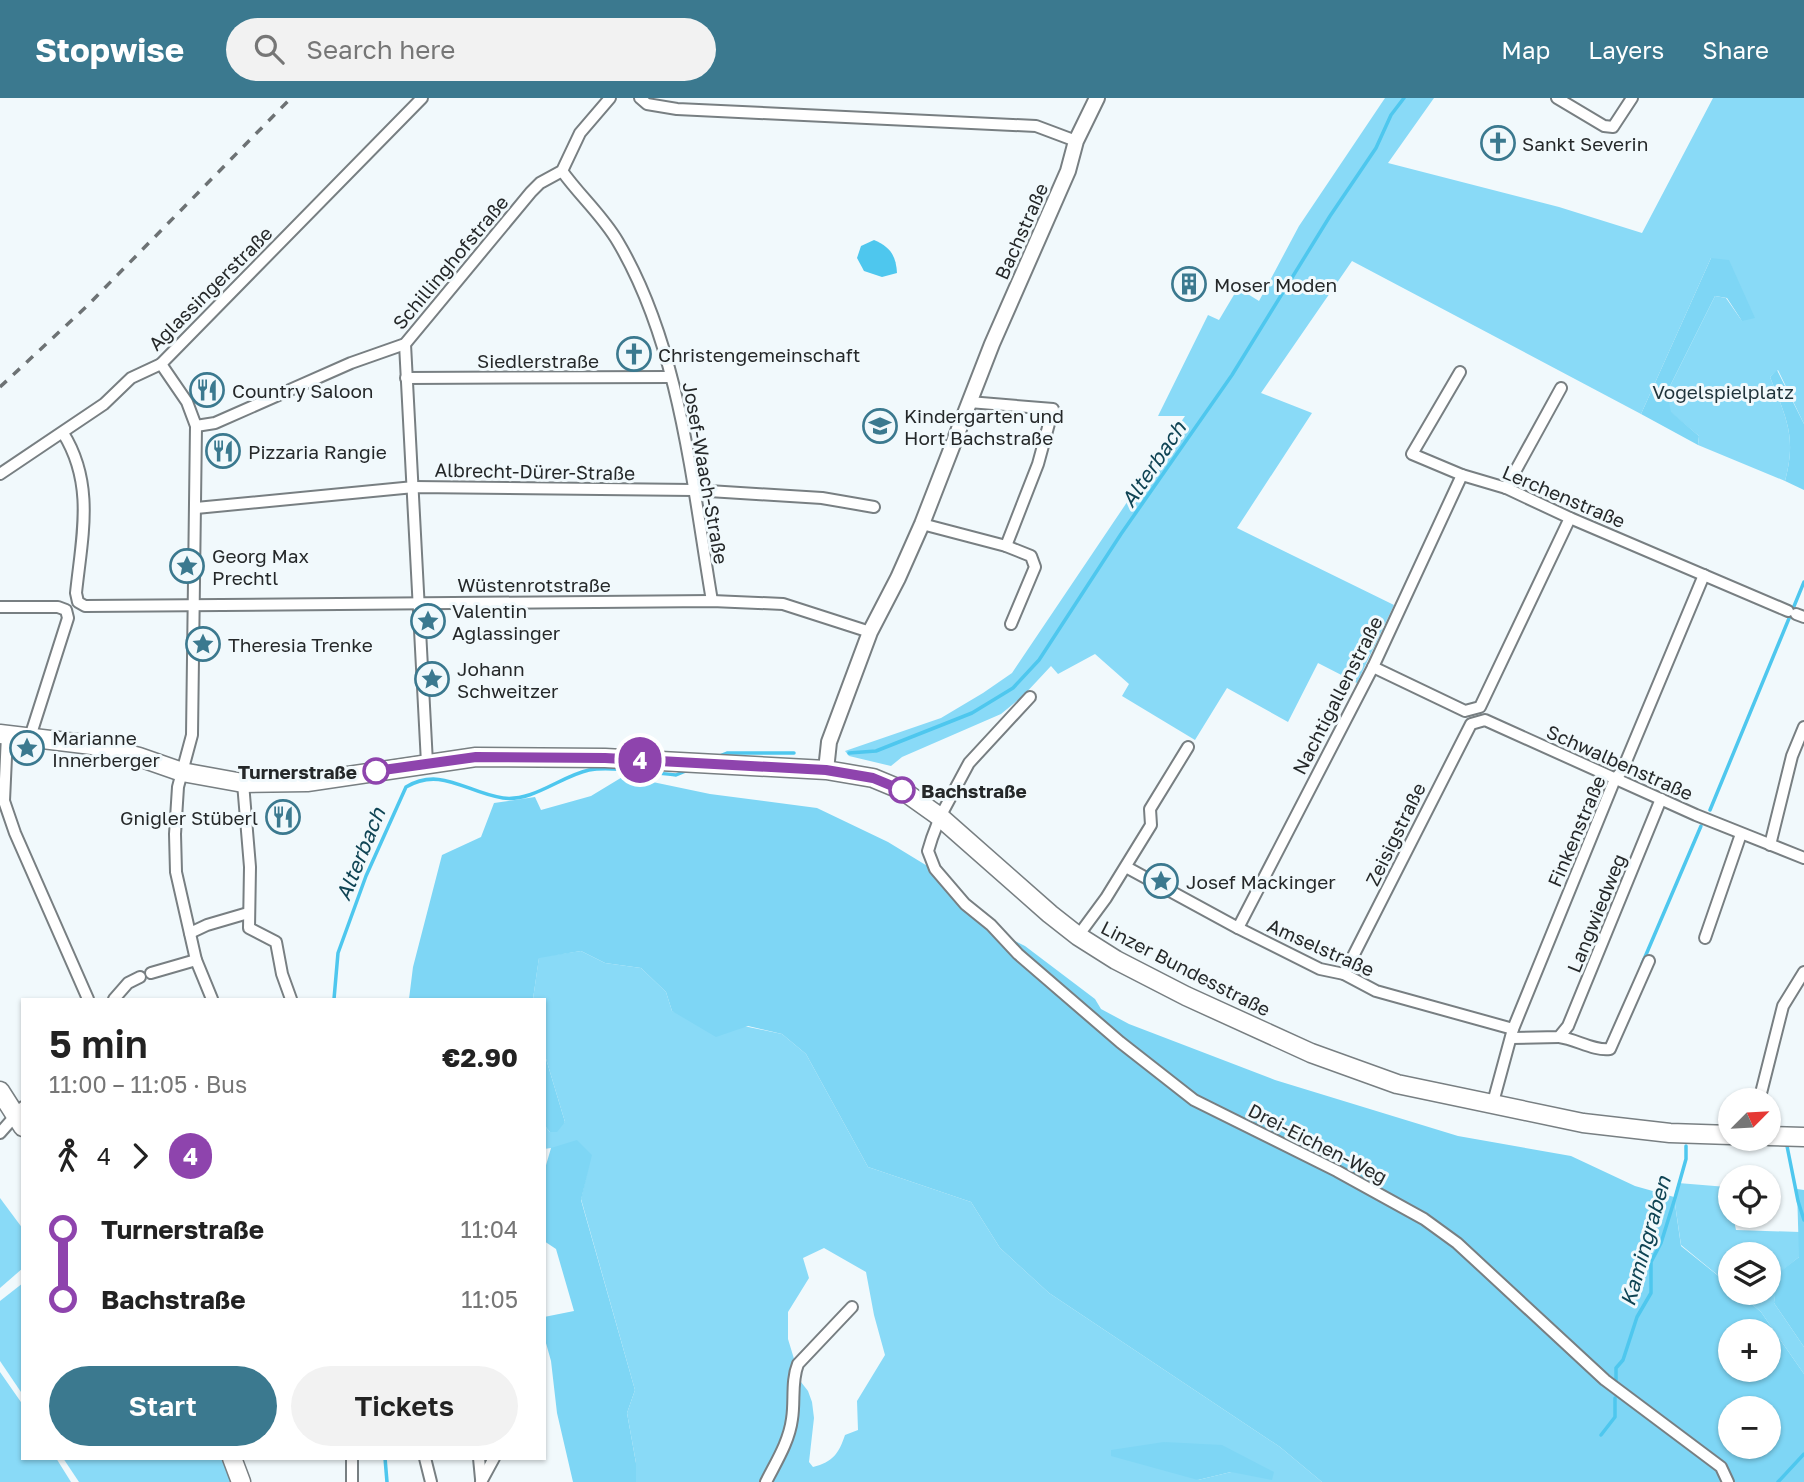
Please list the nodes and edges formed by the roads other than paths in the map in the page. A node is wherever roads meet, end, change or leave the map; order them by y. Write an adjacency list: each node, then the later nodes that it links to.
1 (422, 98): 10 (street, Aglassingerstraße)
2 (610, 98): 8 (street)
3 (640, 98): 7 (street)
4 (1097, 98): 7 (street, Bachstraße)
5 (1557, 98): 6 (street)
6 (1632, 98)
7 (1076, 141): 15 (street, Bachstraße)
8 (562, 171): 9 (street, Schillinghofstraße); 12 (street, Josef-Waach-Straße)
9 (405, 344): 13 (street); 16 (street, Schillinghofstraße)
10 (161, 365): 16 (street); 17 (street, Aglassingerstraße)
11 (1460, 372): 19 (street, Lerchenstraße)
12 (671, 377): 13 (street, Siedlerstraße); 22 (street, Josef-Waach-Straße)
13 (406, 378): 20 (street)
14 (1561, 388): 21 (street)
15 (969, 402): 26 (street, Bachstraße); 27 (street)
16 (196, 426): 24 (street)
17 (63, 433): 18 (street, Aglassingerstraße); 31 (street, Wüstenrotstraße)
18 (0, 474)
19 (1462, 475): 21 (street, Lerchenstraße); 36 (street, Nachtigallenstraße)
20 (414, 486): 22 (street, Albrecht-Dürer-Straße); 24 (street, Albrecht-Dürer-Straße); 30 (street)
21 (1506, 488): 25 (street, Lerchenstraße)
22 (693, 490): 23 (street, Albrecht-Dürer-Straße); 29 (street, Josef-Waach-Straße)
23 (874, 507)
24 (196, 508): 31 (street)
25 (1570, 518): 28 (street, Lerchenstraße); 36 (street)
26 (922, 524): 27 (street); 35 (street, Bachstraße)
27 (1006, 546): 34 (street)
28 (1704, 575): 33 (street, Lerchenstraße); 46 (street, Finkenstraße)
29 (712, 601): 30 (street, Wüstenrotstraße); 35 (street, Wüstenrotstraße)
30 (420, 602): 31 (street, Wüstenrotstraße); 43 (street)
31 (193, 604): 45 (street)
32 (0, 607): 41 (street)
33 (1796, 614)
34 (1011, 624)
35 (870, 632): 44 (street, Bachstraße)
36 (1373, 667): 55 (street, Nachtigallenstraße)
37 (1030, 697): 49 (street)
38 (1485, 720): 46 (street, Schwalbenstraße); 62 (street, Zeisigstraße)
39 (1804, 727): 51 (street)
40 (4, 735): 41 (main road, Linzer Bundesstraße); 63 (street)
41 (30, 737): 45 (main road, Linzer Bundesstraße)
42 (1188, 747): 53 (street)
43 (427, 763): 44 (main road, Linzer Bundesstraße); 47 (main road, Linzer Bundesstraße)
44 (826, 770): 49 (main road, Linzer Bundesstraße)
45 (182, 772): 47 (main road, Linzer Bundesstraße); 56 (street)
46 (1615, 779): 48 (street, Schwalbenstraße); 67 (street, Finkenstraße)
47 (243, 783): 54 (street)
48 (1661, 799): 50 (street, Schwalbenstraße); 68 (street, Langwiedweg)
49 (940, 817): 57 (main road, Linzer Bundesstraße); 88 (street, Drei-Eichen-Weg)
50 (1741, 834): 51 (street, Schwalbenstraße); 58 (street)
51 (1770, 845): 52 (street, Schwalbenstraße)
52 (1804, 858)
53 (1126, 867): 55 (street, Amselstraße); 57 (street)
54 (248, 912): 56 (street); 66 (street)
55 (1238, 928): 62 (street, Amselstraße)
56 (190, 933): 59 (street)
57 (1078, 936): 71 (main road, Linzer Bundesstraße)
58 (1704, 938)
59 (196, 960): 64 (street); 65 (street)
60 (1649, 961): 68 (street)
61 (1804, 972): 69 (street)
62 (1343, 974): 67 (street, Amselstraße)
63 (88, 998)
64 (115, 998)
65 (212, 998)
66 (291, 998)
67 (1512, 1033): 68 (street); 71 (street, Finkenstraße)
68 (1559, 1037)
69 (1762, 1088)
70 (0, 1091): 72 (main road)
71 (1492, 1105): 74 (main road, Linzer Bundesstraße)
72 (20, 1117): 73 (street)
73 (0, 1133)
74 (1718, 1135)
75 (1782, 1136): 76 (main road)
76 (1804, 1137)
77 (852, 1307): 87 (street)
78 (233, 1460): 83 (main road)
79 (352, 1460): 84 (street)
80 (426, 1460): 85 (street)
81 (479, 1460): 86 (street)
82 (493, 1460): 86 (street)
83 (241, 1482)
84 (352, 1482)
85 (431, 1482)
86 (481, 1482)
87 (766, 1482)
88 (1728, 1482)

